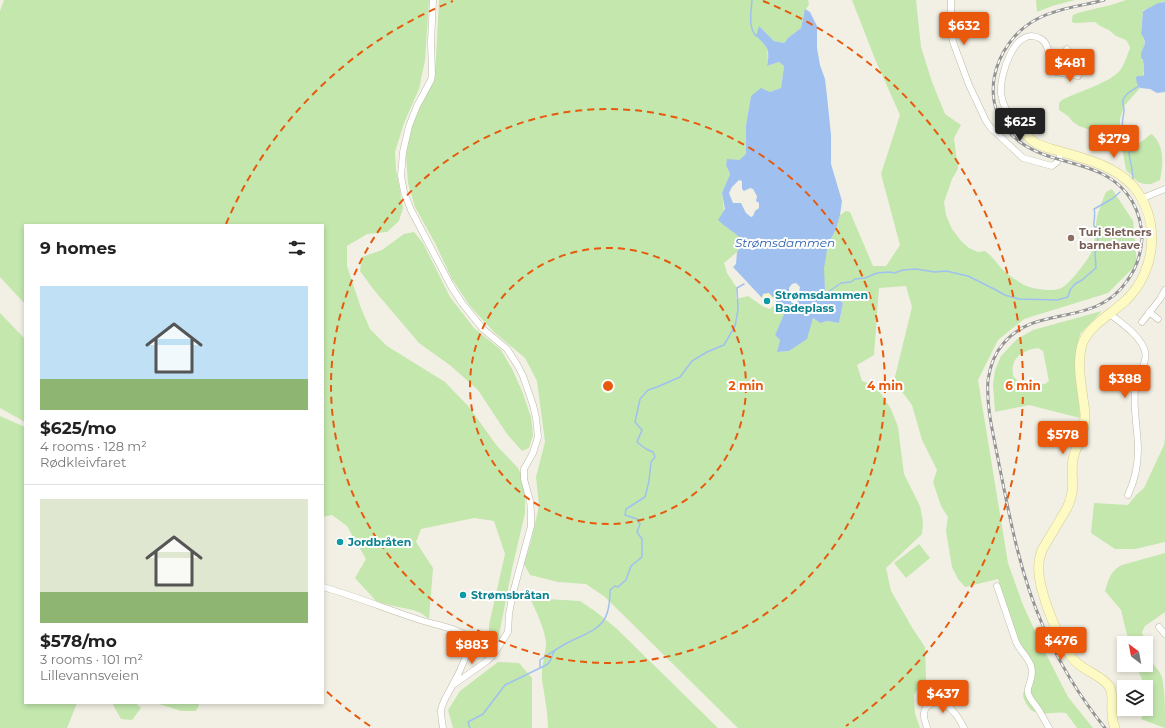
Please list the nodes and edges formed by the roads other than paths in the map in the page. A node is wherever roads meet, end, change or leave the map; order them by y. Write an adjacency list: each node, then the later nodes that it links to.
1 (432, 0): 18 (street)
2 (951, 0): 5 (street)
3 (1067, 49): 4 (street)
4 (1021, 128): 5 (street)
5 (1062, 152): 7 (street)
6 (1165, 189): 7 (street)
7 (1142, 199): 10 (street)
8 (1165, 290): 9 (street)
9 (1149, 312): 11 (street); 12 (street)
10 (1110, 314): 13 (street); 23 (street)
11 (1158, 319)
12 (1142, 322)
13 (1128, 495)
14 (997, 586): 22 (street)
15 (324, 587): 18 (street)
16 (1159, 627): 17 (street)
17 (1165, 634)
18 (453, 685): 19 (street)
19 (443, 728)
20 (927, 728): 21 (street)
21 (964, 728)
22 (1049, 728)
23 (1115, 728)

